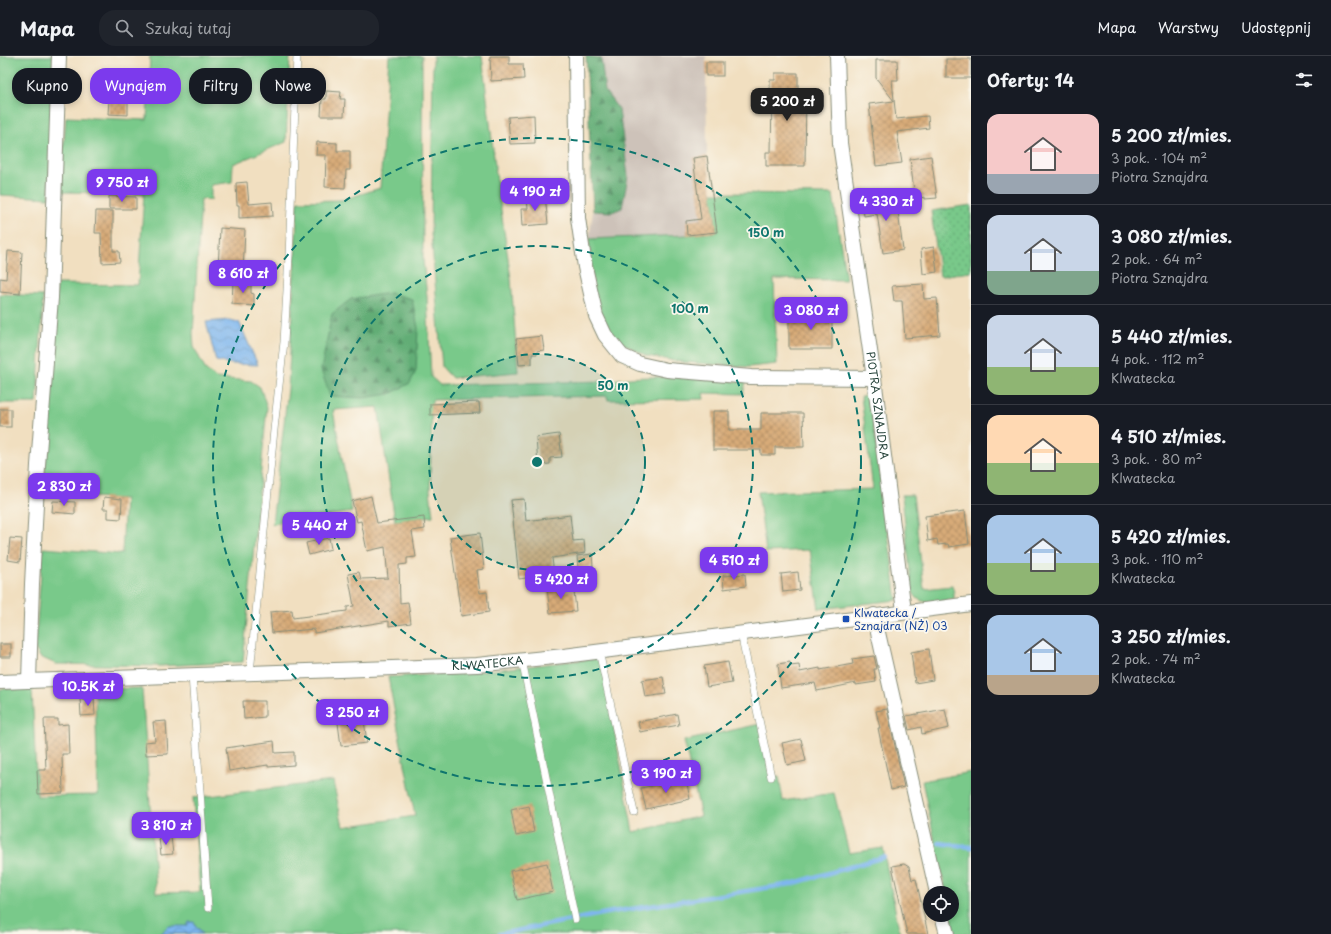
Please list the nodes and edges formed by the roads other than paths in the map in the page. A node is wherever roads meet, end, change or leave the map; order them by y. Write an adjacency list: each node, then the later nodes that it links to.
1 (59, 56): 14 (street)
2 (297, 56): 12 (lane)
3 (576, 56): 5 (street)
4 (837, 56): 5 (street, PIOTRA SZNAJDRA)
5 (874, 378): 7 (street, PIOTRA SZNAJDRA)
6 (971, 604): 7 (street, KLWATECKA)
7 (904, 611): 8 (street, KLWATECKA)
8 (874, 615): 9 (street, KLWATECKA); 18 (street)
9 (741, 633): 10 (street, KLWATECKA); 16 (lane)
10 (599, 651): 11 (street, KLWATECKA); 17 (lane)
11 (522, 660): 12 (street, KLWATECKA); 20 (lane)
12 (250, 673): 13 (street, KLWATECKA)
13 (192, 675): 14 (street, KLWATECKA); 19 (lane)
14 (29, 681): 15 (street, KLWATECKA)
15 (0, 682)
16 (771, 777)
17 (634, 812)
18 (935, 886)
19 (208, 908)
20 (575, 919)
21 (944, 922): 22 (street)
22 (947, 934)

